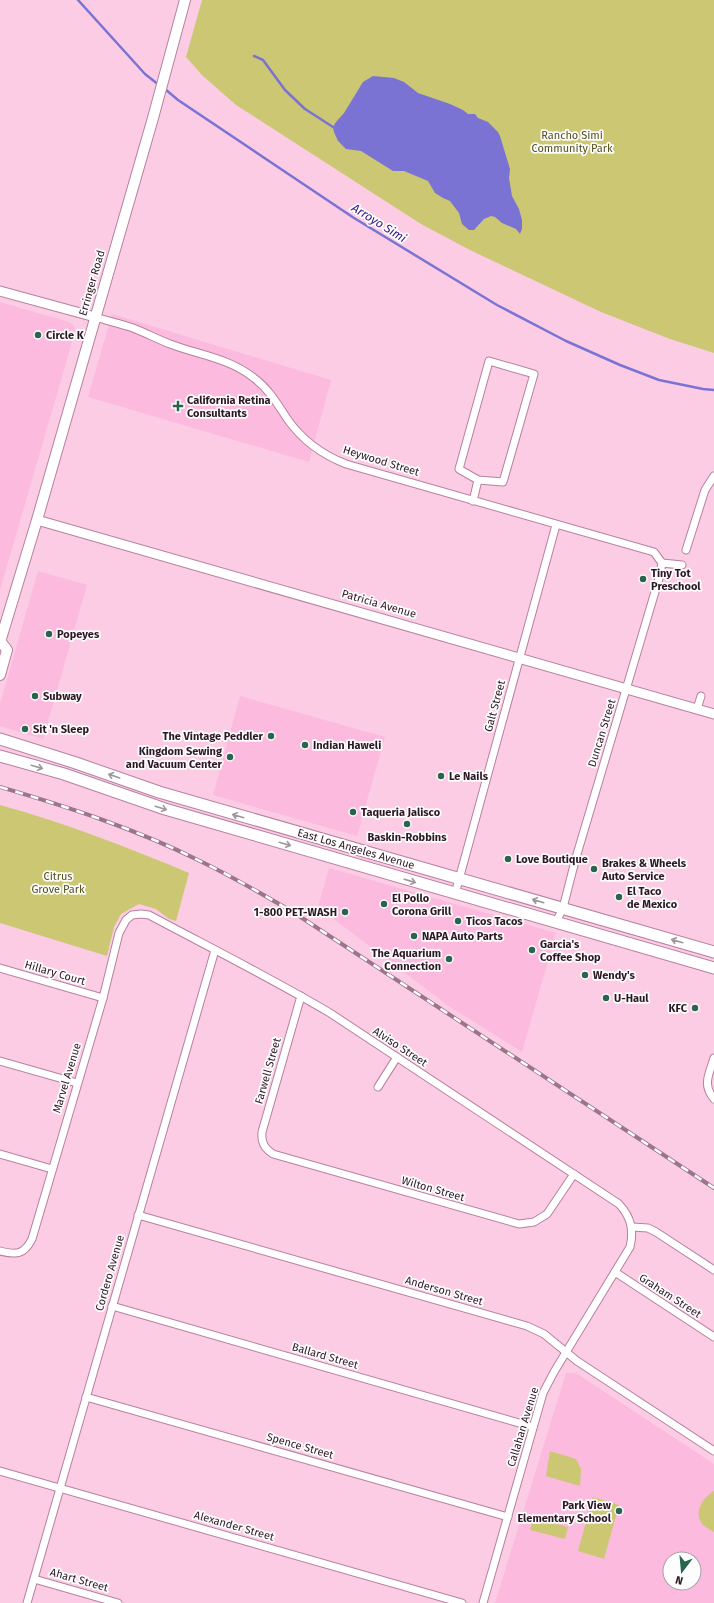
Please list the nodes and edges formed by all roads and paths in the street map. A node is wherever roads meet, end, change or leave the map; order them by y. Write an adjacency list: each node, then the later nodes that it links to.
1 (185, 0): 3 (main road, Erringer Road)
2 (0, 291): 3 (street, Heywood Street)
3 (95, 317): 6 (street, Heywood Street); 7 (main road, Erringer Road)
4 (714, 476): 9 (street)
5 (478, 480): 5 (street); 6 (street)
6 (473, 501): 8 (street, Heywood Street)
7 (37, 520): 12 (main road, Erringer Road); 13 (street, Patricia Avenue)
8 (556, 525): 10 (street, Heywood Street); 13 (street, Galt Street)
9 (686, 550)
10 (662, 563): 11 (street); 15 (street, Duncan Street)
11 (682, 565)
12 (1, 642): 14 (main road, Erringer Road)
13 (519, 657): 15 (street, Patricia Avenue); 21 (street, Galt Street)
14 (0, 675)
15 (627, 689): 17 (street, Patricia Avenue); 23 (street, Duncan Street)
16 (701, 696): 17 (street)
17 (697, 709): 18 (street, Patricia Avenue)
18 (714, 714)
19 (0, 739): 21 (main road, East Los Angeles Avenue, one-way to 19)
20 (0, 756): 22 (main road, East Los Angeles Avenue, one-way to 22)
21 (459, 879): 22 (street, Galt Street); 23 (main road, East Los Angeles Avenue, one-way to 21)
22 (455, 894): 25 (main road, East Los Angeles Avenue)
23 (563, 908): 25 (street, Duncan Street); 27 (main road, East Los Angeles Avenue, one-way to 23)
24 (136, 915): 26 (street, Alviso Street); 31 (street, Marvel Avenue)
25 (556, 922): 29 (main road, East Los Angeles Avenue)
26 (215, 950): 30 (street, Alviso Street); 42 (street, Cordero Avenue)
27 (714, 952)
28 (0, 968): 31 (street, Hillary Court)
29 (714, 968)
30 (301, 996): 32 (street, Alviso Street); 38 (street, Farwell Street)
31 (103, 998): 35 (street, Marvel Avenue)
32 (397, 1057): 36 (street); 41 (street, Alviso Street)
33 (714, 1058): 37 (street)
34 (0, 1061): 35 (street)
35 (77, 1083): 40 (street, Marvel Avenue)
36 (378, 1087)
37 (714, 1099)
38 (268, 1151): 41 (street, Wilton Street)
39 (0, 1154): 40 (street)
40 (52, 1169): 44 (street, Marvel Avenue)
41 (574, 1174): 43 (street, Alviso Street)
42 (138, 1215): 47 (street, Cordero Avenue); 49 (street, Anderson Street)
43 (632, 1227): 45 (street); 46 (street, Callahan Avenue)
44 (0, 1251)
45 (714, 1270)
46 (615, 1272): 48 (street, Graham Street); 49 (street, Callahan Avenue)
47 (112, 1306): 50 (street, Cordero Avenue); 51 (street, Ballard Street)
48 (714, 1338)
49 (566, 1352): 51 (street, Callahan Avenue); 52 (street, Anderson Street)
50 (86, 1397): 54 (street, Cordero Avenue); 55 (street, Spence Street)
51 (532, 1427): 55 (street, Callahan Avenue)
52 (714, 1451)
53 (0, 1471): 54 (street, Alexander Street)
54 (60, 1488): 56 (street, Cordero Avenue); 59 (street, Alexander Street)
55 (508, 1518): 60 (street, Callahan Avenue)
56 (34, 1579): 57 (street, Cordero Avenue); 58 (street, Ahart Street)
57 (27, 1603)
58 (118, 1603)
59 (462, 1603)
60 (484, 1603)

